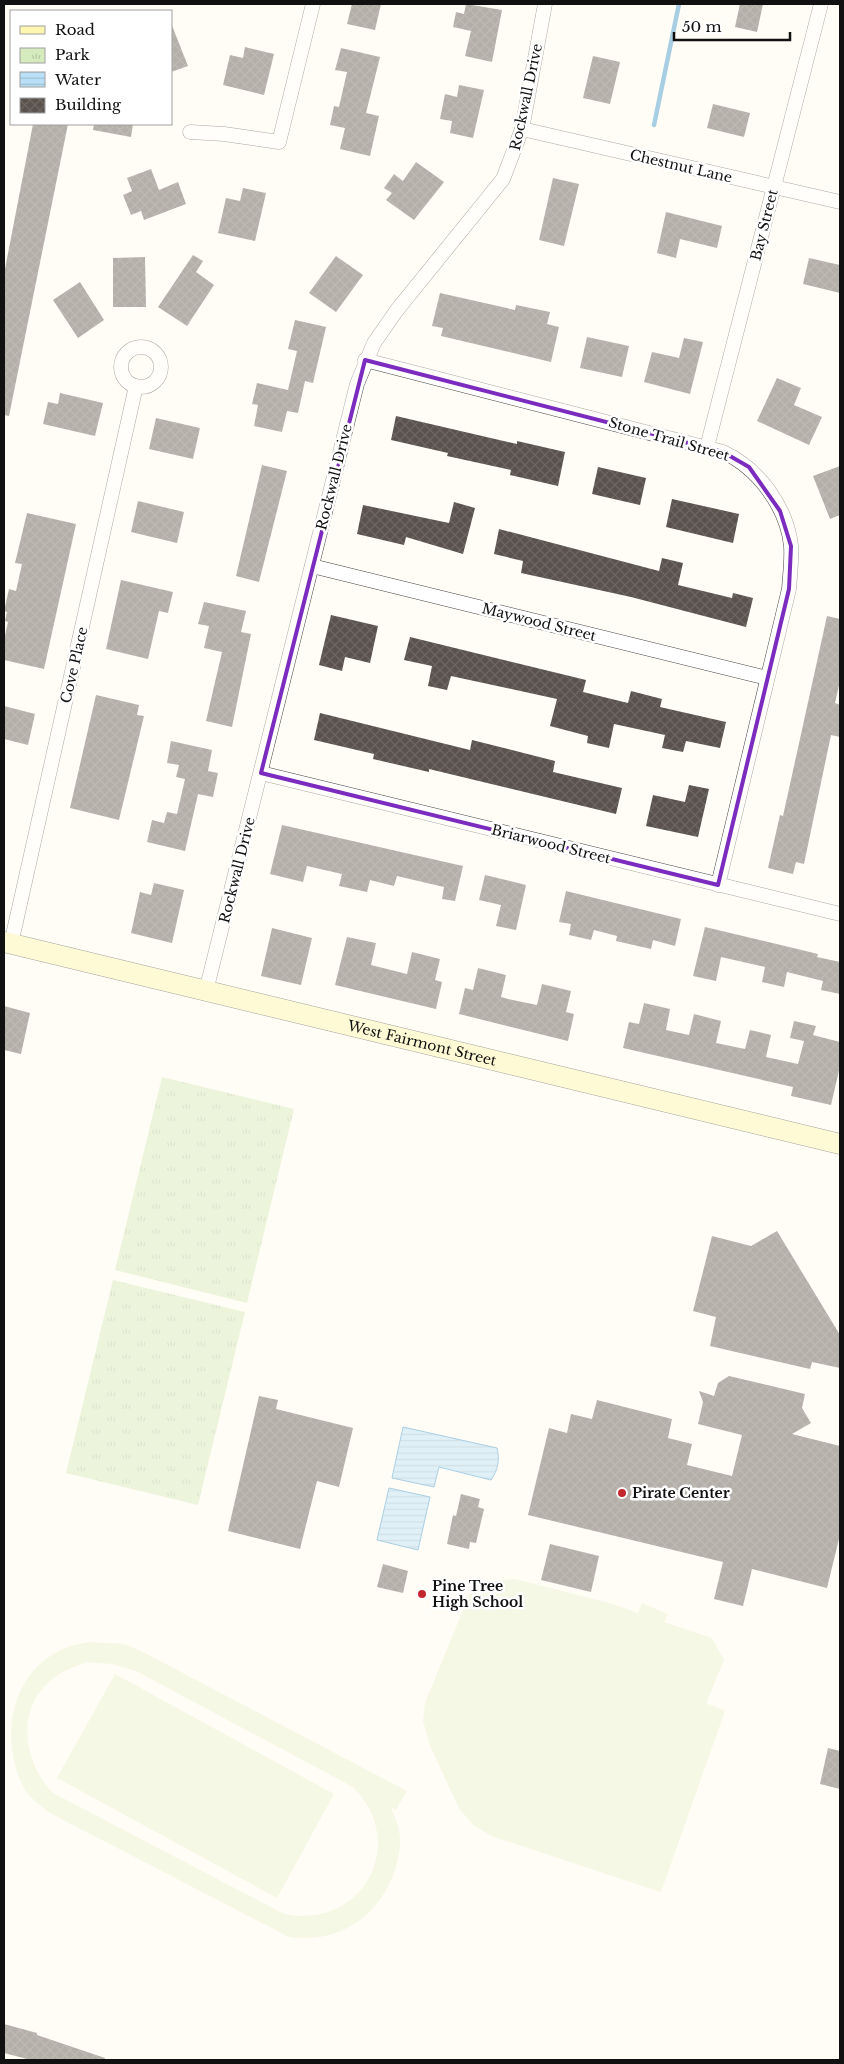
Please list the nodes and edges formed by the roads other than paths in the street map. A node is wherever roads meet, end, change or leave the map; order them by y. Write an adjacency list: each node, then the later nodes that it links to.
1 (313, 4): 5 (street)
2 (545, 4): 4 (street, Rockwall Drive)
3 (821, 4): 6 (street, Bay Street)
4 (522, 129): 6 (street, Chestnut Lane); 8 (street, Rockwall Drive)
5 (190, 132)
6 (774, 187): 7 (street, Chestnut Lane); 10 (street, Bay Street)
7 (840, 202)
8 (365, 360): 10 (street, Stone Trail Street); 11 (street, Rockwall Drive)
9 (136, 386): 16 (street, Cove Place)
10 (707, 447): 12 (street, Stone Trail Street)
11 (312, 566): 12 (street, Maywood Street); 13 (street, Rockwall Drive)
12 (767, 678): 14 (street, Stone Trail Street)
13 (261, 773): 14 (street, Briarwood Street); 17 (street, Rockwall Drive)
14 (718, 885): 15 (street, Briarwood Street)
15 (840, 914)
16 (8, 943): 17 (street, West Fairmont Street)
17 (206, 991): 18 (street, West Fairmont Street)
18 (840, 1144)

